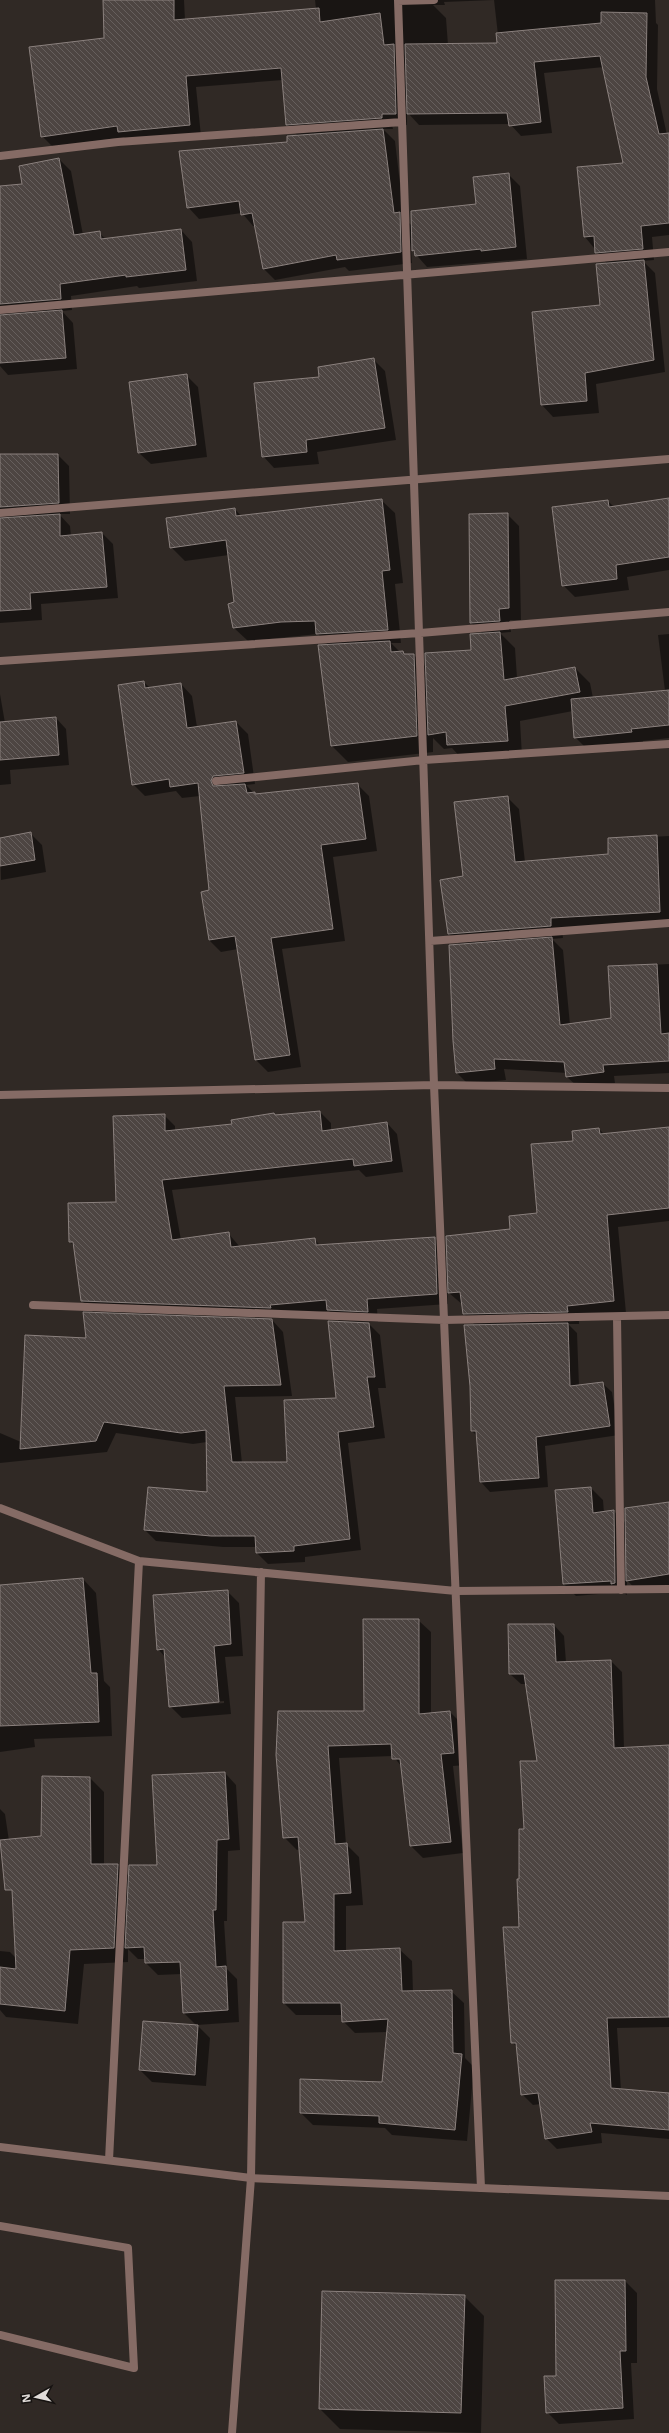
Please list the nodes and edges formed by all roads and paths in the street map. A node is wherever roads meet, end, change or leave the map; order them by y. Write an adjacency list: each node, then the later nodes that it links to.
1 (434, 0): 2 (street)
2 (398, 1): 3 (street)
3 (402, 122): 4 (street); 6 (street)
4 (0, 156)
5 (669, 252): 6 (street)
6 (408, 275): 7 (street); 9 (street)
7 (0, 310)
8 (669, 459): 9 (street)
9 (415, 479): 10 (street); 12 (street)
10 (0, 513)
11 (669, 612): 12 (street)
12 (420, 633): 13 (street); 15 (street)
13 (0, 661)
14 (669, 744): 15 (street)
15 (424, 760): 16 (street); 18 (street)
16 (216, 781)
17 (669, 923): 18 (street)
18 (430, 941): 19 (street)
19 (434, 1085): 20 (street); 21 (street); 25 (street)
20 (669, 1088)
21 (0, 1095)
22 (33, 1305): 25 (street)
23 (669, 1315): 24 (street)
24 (617, 1316): 25 (street); 30 (street)
25 (444, 1320): 31 (street)
26 (0, 1508): 27 (street)
27 (139, 1561): 28 (street); 33 (street)
28 (261, 1572): 31 (street); 34 (street)
29 (669, 1589): 30 (street)
30 (621, 1590): 31 (street)
31 (456, 1591): 35 (street)
32 (0, 2147): 33 (street)
33 (109, 2160): 34 (street)
34 (252, 2178): 35 (street); 39 (street)
35 (481, 2188): 36 (street)
36 (669, 2196)
37 (0, 2226): 38 (street)
38 (0, 2335)
39 (232, 2433)

